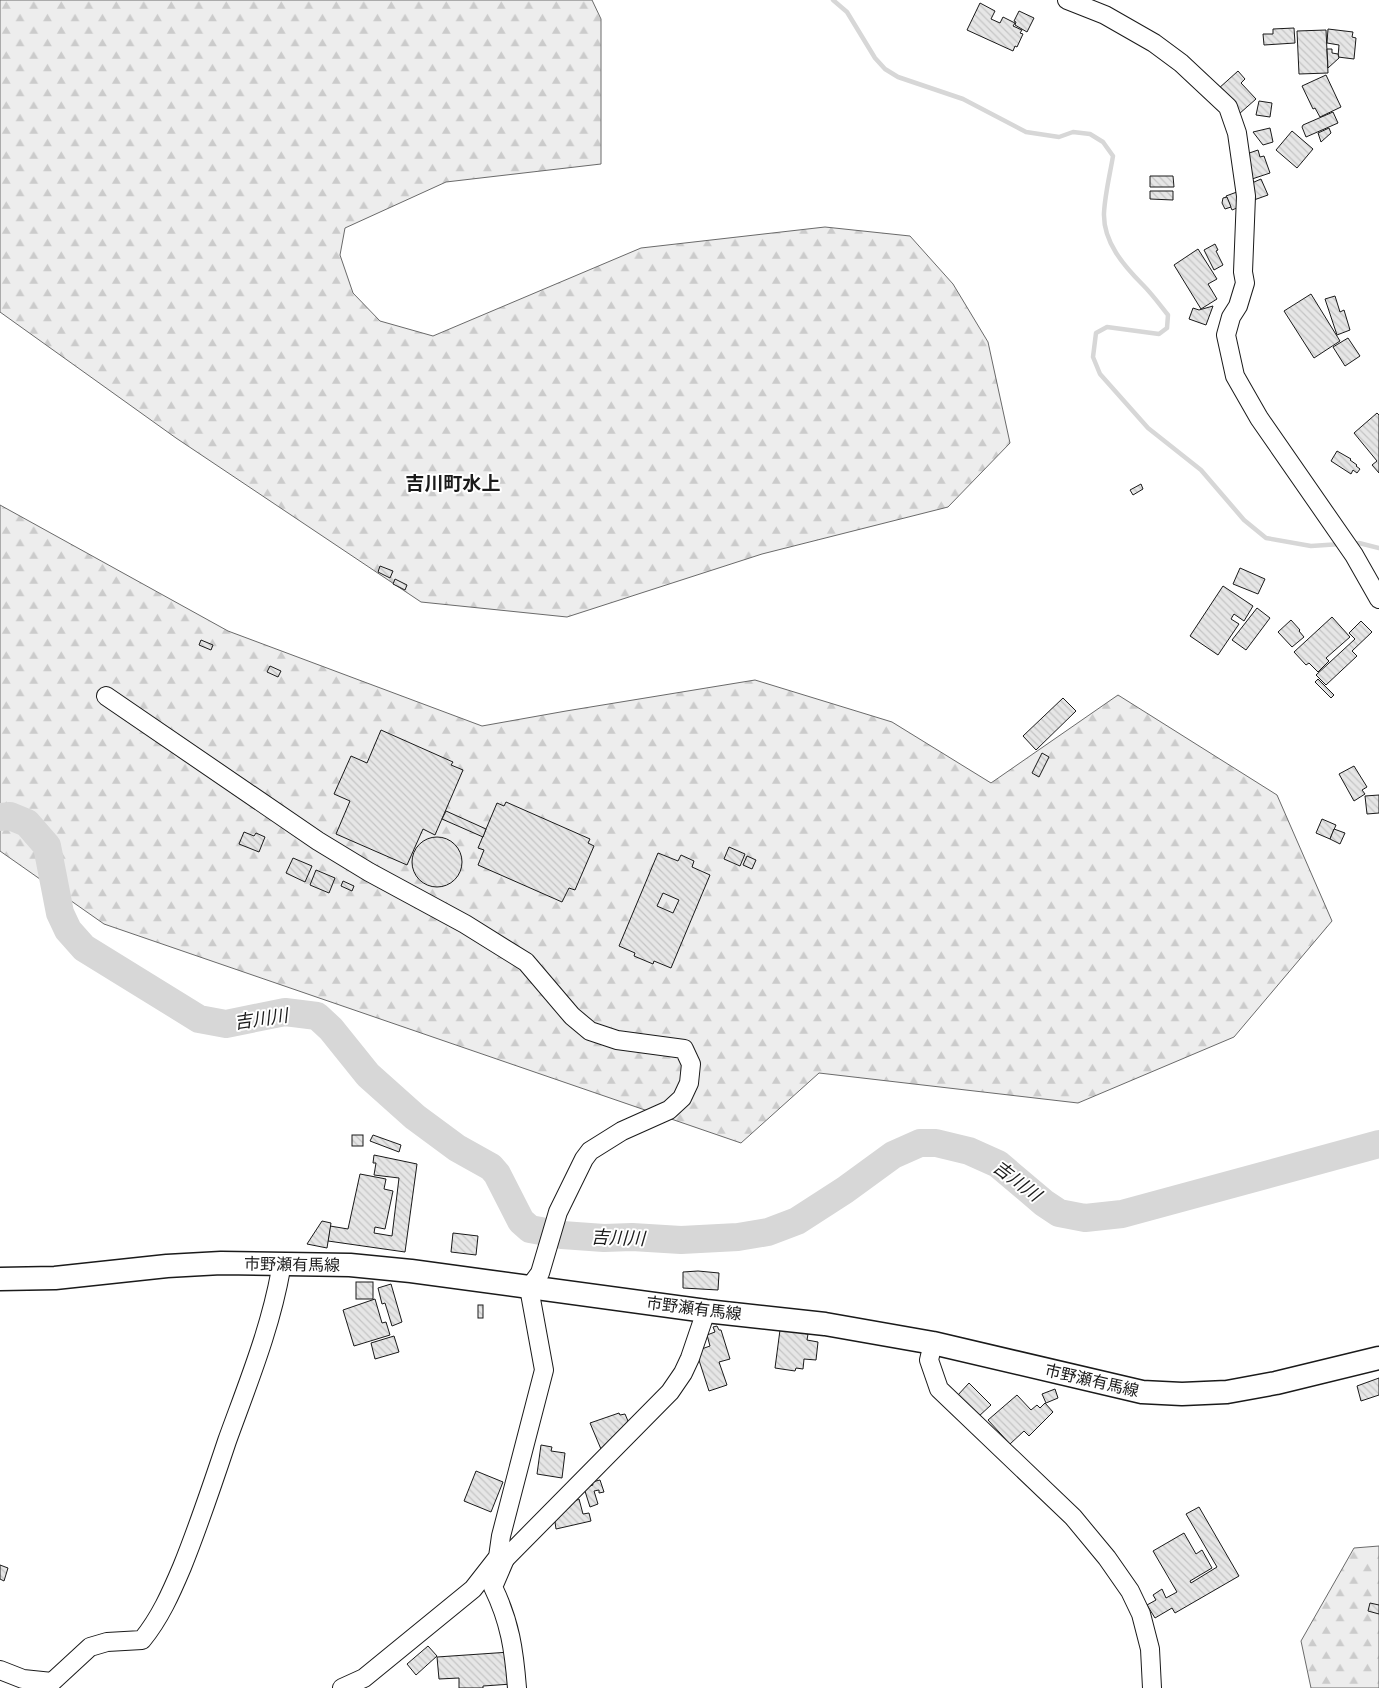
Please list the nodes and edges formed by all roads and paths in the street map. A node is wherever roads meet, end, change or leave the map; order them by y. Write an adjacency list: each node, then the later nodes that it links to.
1 (1067, 0): 2 (street)
2 (1379, 599)
3 (106, 696): 6 (street)
4 (282, 1264): 5 (main road, 市野瀬有馬線); 6 (main road, 市野瀬有馬線); 11 (street)
5 (0, 1279)
6 (534, 1280): 7 (main road, 市野瀬有馬線); 10 (street)
7 (706, 1310): 8 (main road, 市野瀬有馬線); 10 (street)
8 (933, 1343): 9 (main road, 市野瀬有馬線); 14 (street)
9 (1379, 1358)
10 (501, 1558): 12 (street); 13 (street)
11 (0, 1670)
12 (342, 1688)
13 (517, 1688)
14 (1152, 1688)

